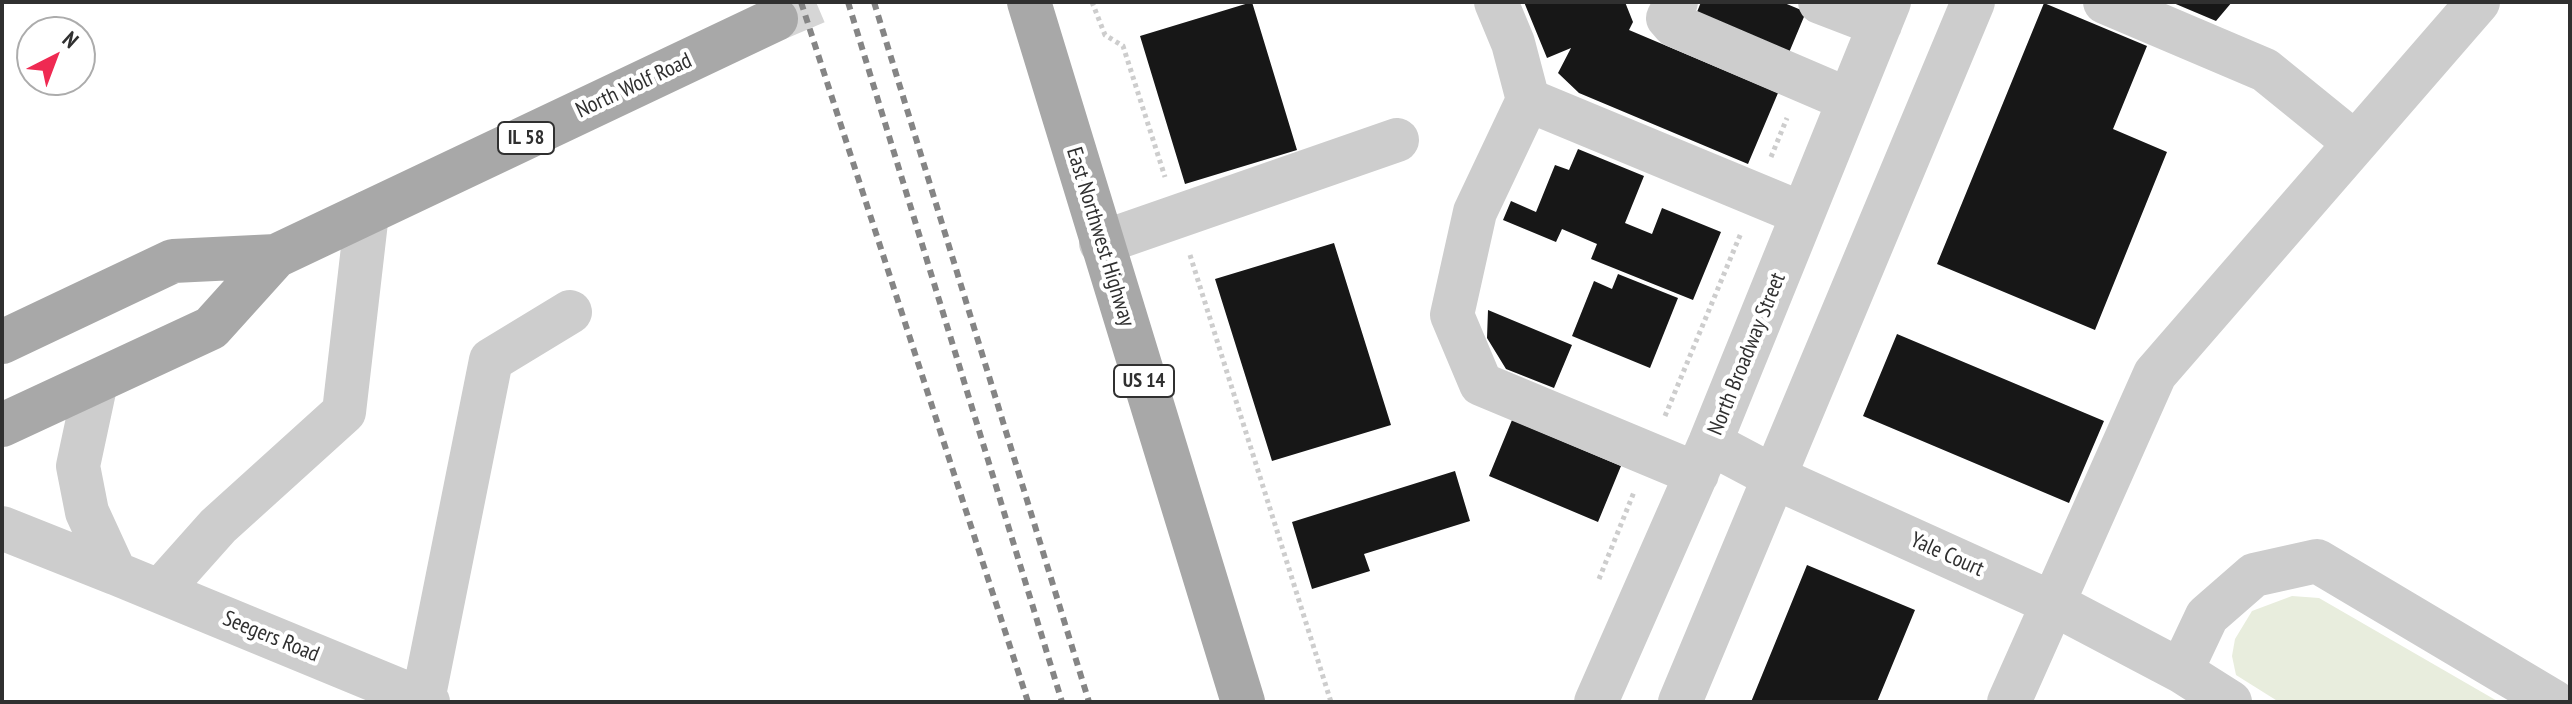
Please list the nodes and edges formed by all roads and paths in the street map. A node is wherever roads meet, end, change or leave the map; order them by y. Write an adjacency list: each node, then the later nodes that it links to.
1 (1029, 2): 20 (main road, East Northwest Highway / US 14)
2 (1092, 2): 19 (path)
3 (1496, 2): 12 (street)
4 (1676, 2): 11 (street)
5 (1820, 2): 9 (street)
6 (1973, 2): 28 (street)
7 (2105, 2): 15 (street)
8 (2478, 2): 15 (street)
9 (1884, 13): 13 (street, North Broadway Street)
10 (776, 19): 17 (main road, North Wolf Road / IL 58)
11 (1802, 80): 13 (street); 16 (path)
12 (1528, 100): 16 (street); 26 (street, Yale Court)
13 (1849, 100): 18 (street, North Broadway Street)
14 (1397, 140): 19 (street)
15 (2355, 143): 33 (street)
16 (1757, 195): 18 (street); 26 (path)
17 (367, 213): 21 (main road, North Wolf Road / IL 58); 32 (street)
18 (1803, 214): 27 (street, North Broadway Street)
19 (1178, 217): 20 (street); 37 (path)
20 (1101, 243): 36 (main road, East Northwest Highway / US 14)
21 (276, 256): 23 (main road, North Wolf Road / IL 58); 24 (main road, North Wolf Road / IL 58)
22 (570, 312): 35 (street)
23 (2, 342)
24 (96, 382): 25 (main road, North Wolf Road / IL 58); 30 (street)
25 (2, 425)
26 (1649, 455): 27 (street, Yale Court); 31 (path)
27 (1704, 458): 28 (street, Yale Court); 38 (street, North Broadway Street)
28 (1776, 478): 33 (street, Yale Court); 39 (street)
29 (2, 528): 30 (street, Seegers Road)
30 (115, 573): 32 (street, Seegers Road)
31 (1596, 586)
32 (160, 591): 35 (street, Seegers Road)
33 (2052, 603): 34 (street, Yale Court); 40 (street)
34 (2181, 671): 41 (street, Yale Court); 42 (street)
35 (425, 701)
36 (1243, 702)
37 (1331, 702)
38 (1596, 702)
39 (1680, 702)
40 (2009, 702)
41 (2230, 702)
42 (2554, 702)

